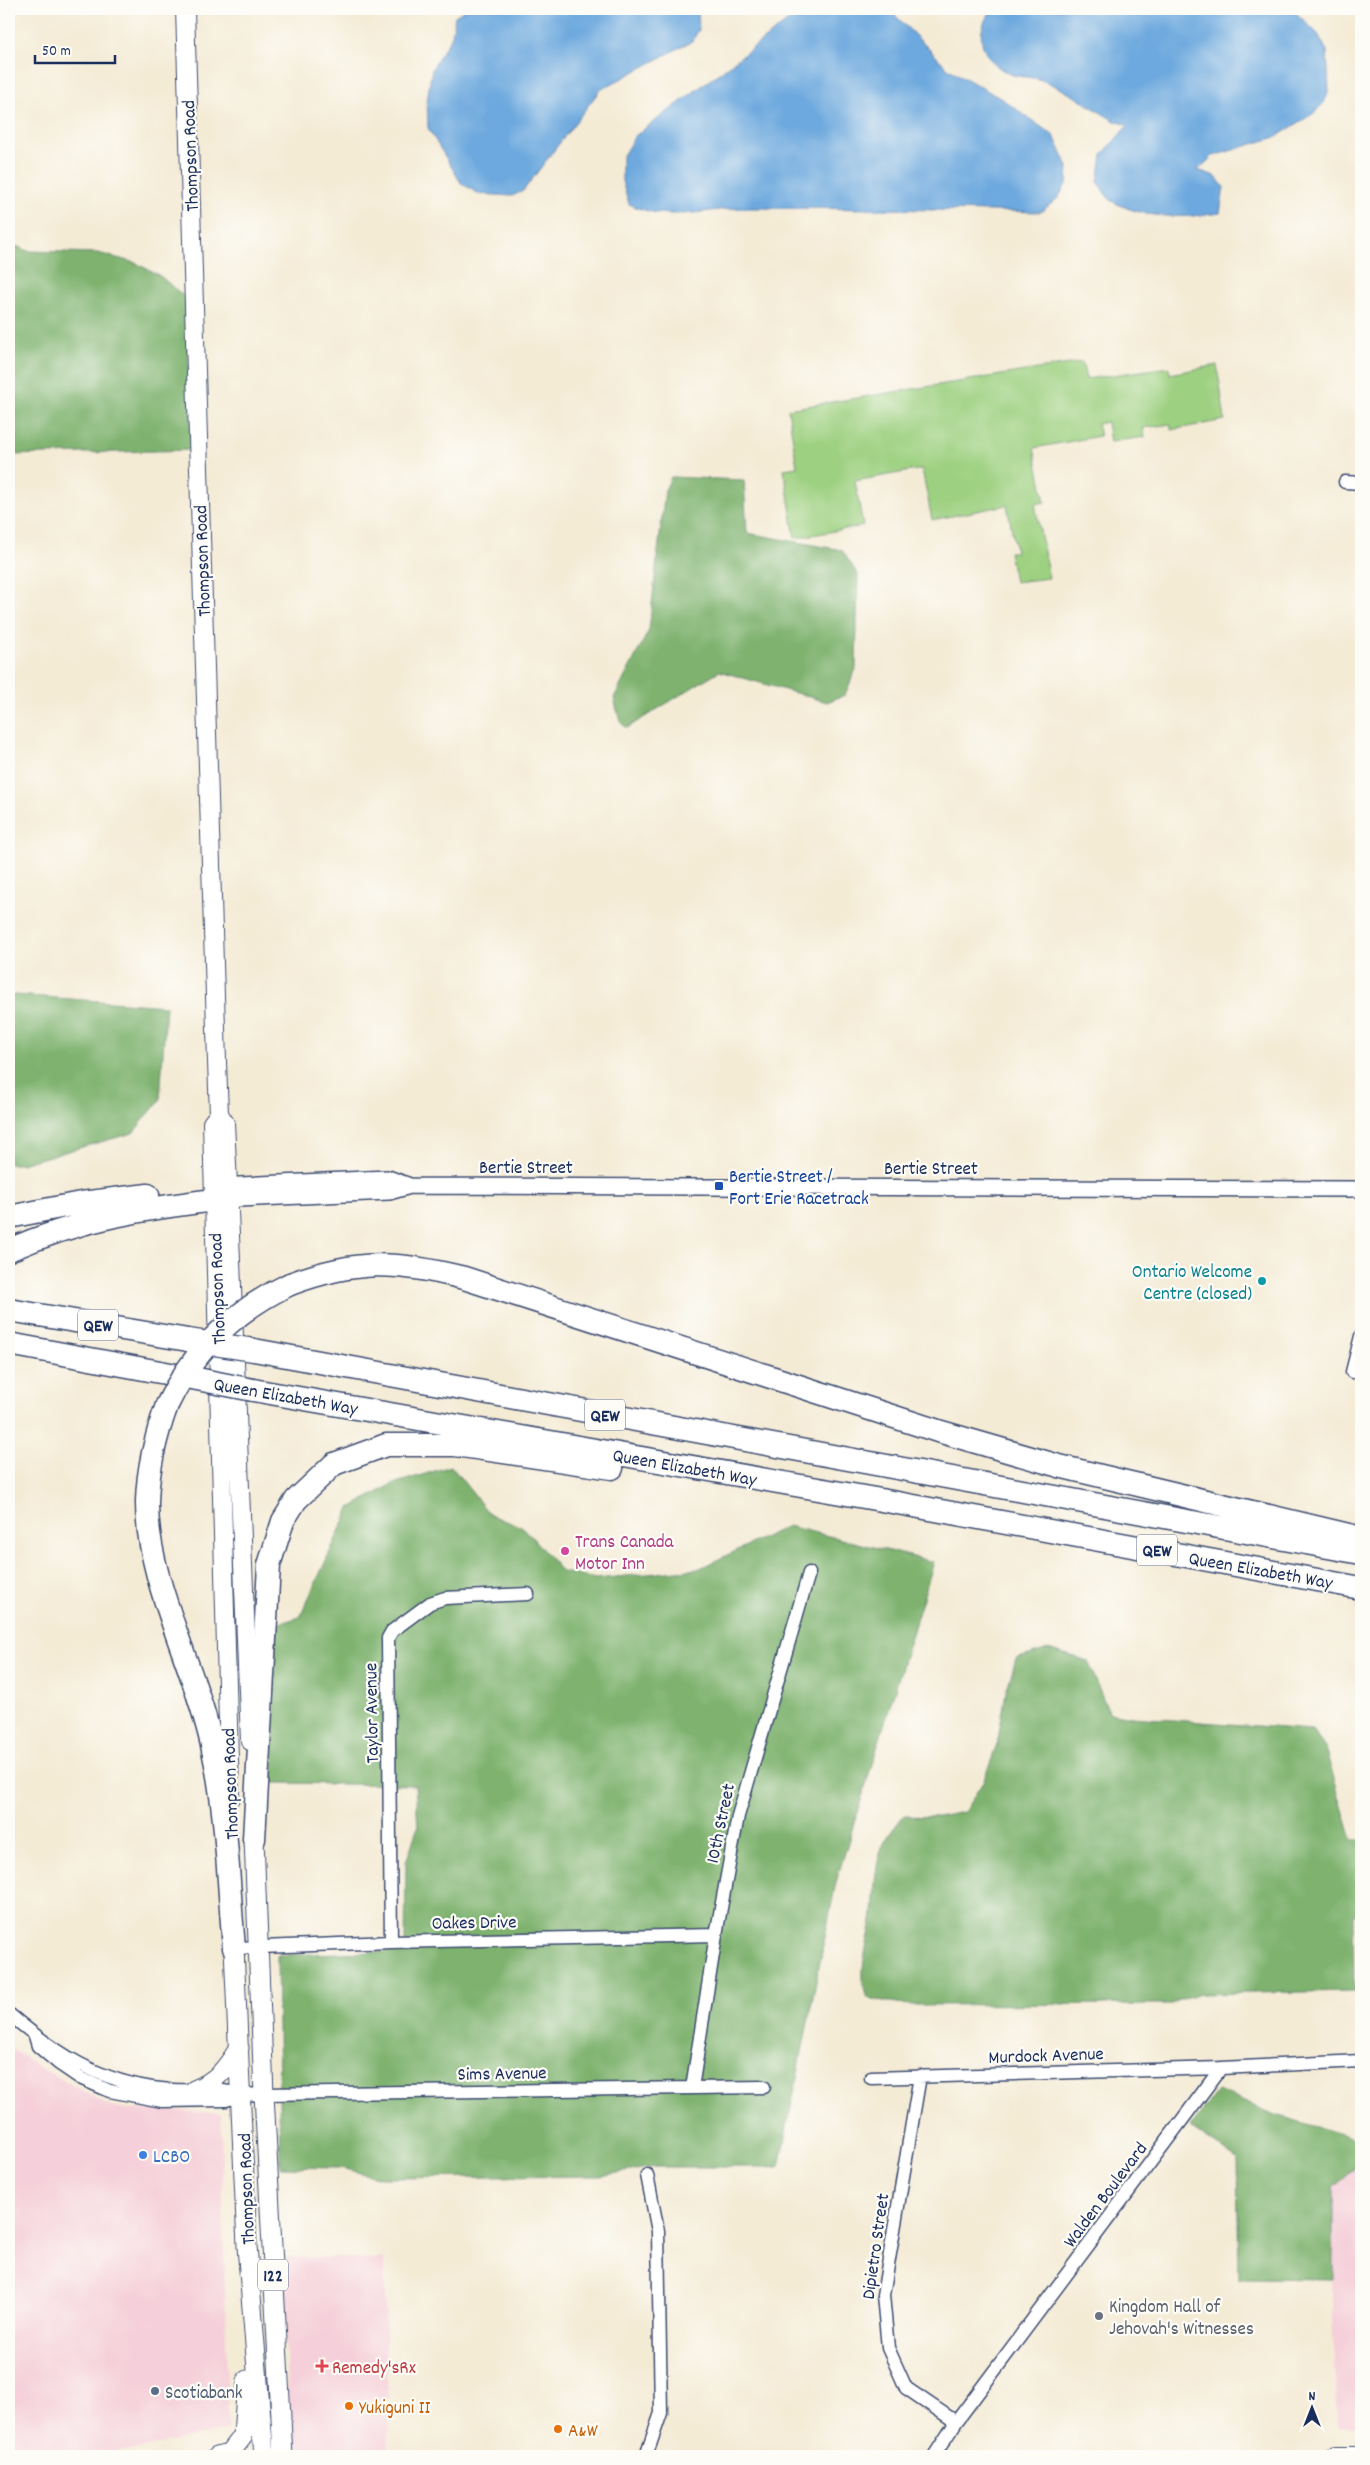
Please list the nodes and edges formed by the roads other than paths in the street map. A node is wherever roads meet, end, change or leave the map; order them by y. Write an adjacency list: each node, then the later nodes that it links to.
1 (185, 9): 5 (main road, Thompson Road / 122)
2 (1345, 482): 3 (street)
3 (1361, 483)
4 (1361, 1190): 5 (street, Bertie Street)
5 (221, 1193): 6 (highway); 7 (highway); 18 (main road, Thompson Road / 122); 21 (main road, Thompson Road / 122)
6 (9, 1217)
7 (9, 1250)
8 (9, 1310): 14 (highway, Queen Elizabeth Way / QEW, bridge)
9 (1361, 1336): 11 (street)
10 (9, 1344): 12 (highway, Queen Elizabeth Way / QEW, bridge)
11 (1352, 1372)
12 (881, 1500): 16 (highway, Queen Elizabeth Way / QEW); 18 (highway)
13 (1361, 1538): 21 (highway, bridge)
14 (1361, 1553)
15 (809, 1573): 19 (street, 10th Street)
16 (1361, 1588)
17 (528, 1594): 20 (street, Taylor Avenue)
18 (254, 1839): 22 (main road, Thompson Road / 122)
19 (716, 1935): 20 (street, Oakes Drive); 31 (street, 10th Street)
20 (391, 1942): 22 (street, Oakes Drive)
21 (234, 1948): 22 (street, Oakes Drive); 25 (main road, Thompson Road / 122)
22 (260, 1948): 33 (main road, Thompson Road / 122)
23 (9, 2014): 24 (street, Sims Avenue)
24 (35, 2036): 32 (street, Sims Avenue); 34 (street, Sims Avenue)
25 (239, 2048): 32 (main road); 34 (main road, Thompson Road / 122)
26 (1361, 2061): 27 (street)
27 (1222, 2068): 28 (street, Murdock Avenue); 37 (street, Walden Boulevard)
28 (920, 2076): 29 (street, Murdock Avenue); 37 (street, Dipietro Street)
29 (871, 2078)
30 (764, 2087): 31 (street, Sims Avenue)
31 (692, 2088): 33 (street, Sims Avenue)
32 (194, 2090): 34 (street, Sims Avenue)
33 (264, 2094): 34 (street, Sims Avenue); 40 (main road, Thompson Road / 122)
34 (242, 2095): 36 (main road, Thompson Road / 122)
35 (647, 2175): 41 (street)
36 (247, 2246): 38 (main road); 39 (main road, Thompson Road / 122)
37 (956, 2422): 42 (street, Walden Boulevard)
38 (217, 2456)
39 (264, 2456)
40 (283, 2456)
41 (646, 2456)
42 (934, 2456)
43 (1336, 2456): 44 (main road)
44 (1361, 2456)

